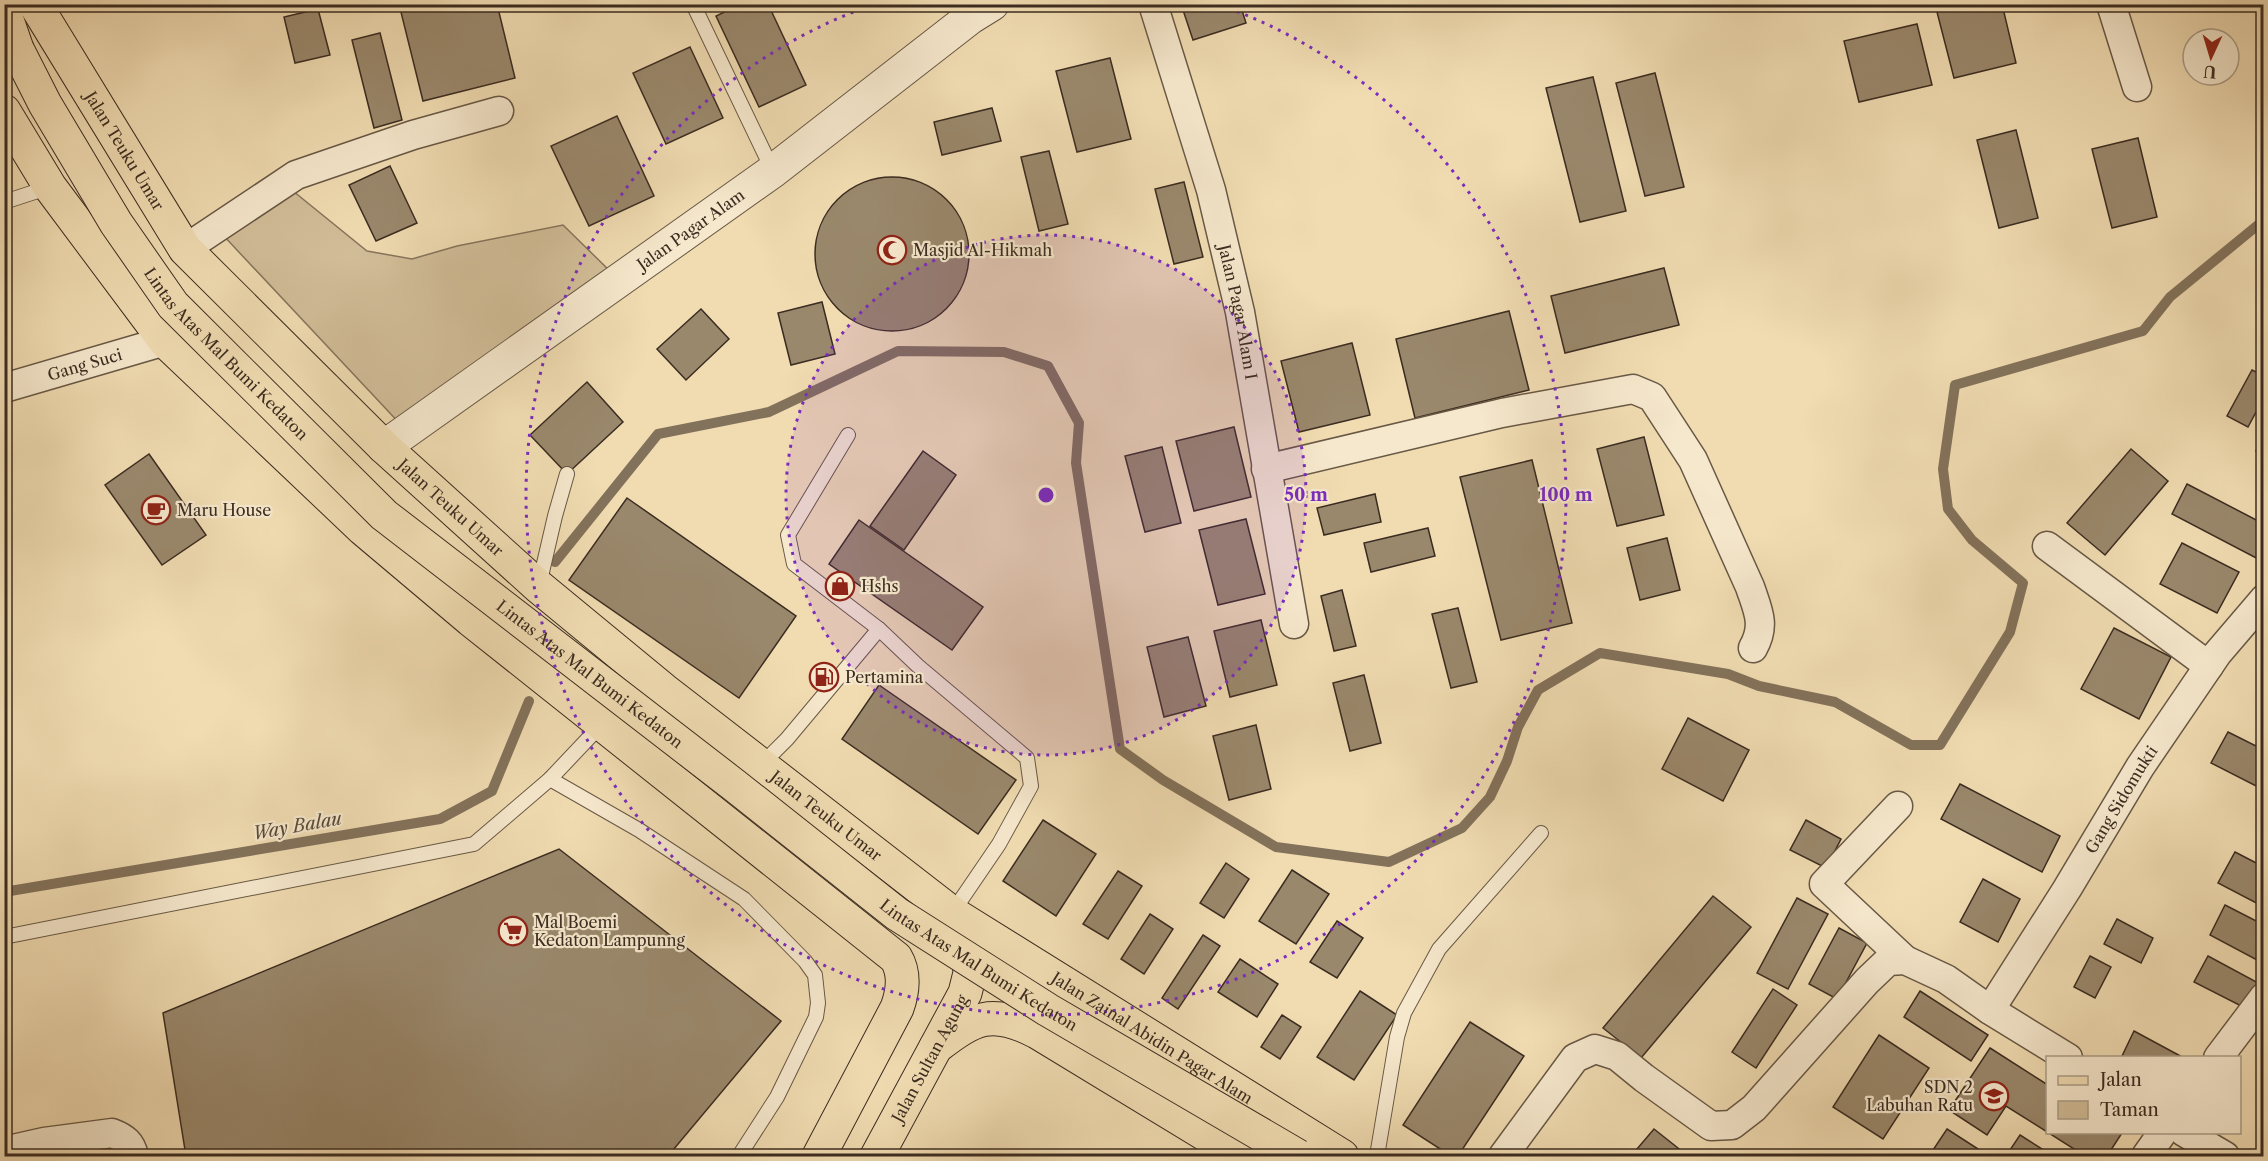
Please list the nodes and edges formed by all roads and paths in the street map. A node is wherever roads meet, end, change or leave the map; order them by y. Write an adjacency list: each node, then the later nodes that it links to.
1 (35, 4): 14 (main road, Jalan Teuku Umar)
2 (693, 4): 11 (lane)
3 (992, 4): 11 (street, Jalan Pagar Alam)
4 (1154, 4): 19 (street, Jalan Pagar Alam I)
5 (2111, 4): 8 (street)
6 (4, 11): 7 (main road, Lintas Atas Mal Bumi Kedaton)
7 (11, 42): 54 (main road, Lintas Atas Mal Bumi Kedaton, bridge)
8 (2137, 87)
9 (4, 111): 12 (main road)
10 (499, 111): 14 (street)
11 (773, 171): 18 (street, Jalan Pagar Alam)
12 (50, 187): 13 (lane); 15 (main road)
13 (4, 202)
14 (185, 249): 18 (main road, Jalan Teuku Umar)
15 (165, 341): 16 (street, Gang Suci); 25 (main road)
16 (4, 388)
17 (848, 435): 27 (lane)
18 (384, 447): 22 (main road, Jalan Teuku Umar)
19 (1266, 468): 26 (street, Jalan Pagar Alam I); 28 (street)
20 (567, 474): 23 (lane)
21 (2047, 546): 29 (street)
22 (515, 565): 23 (main road, Jalan Teuku Umar); 25 (main road)
23 (539, 587): 31 (main road, Jalan Teuku Umar)
24 (2264, 599): 29 (street, Gang Sidomukti)
25 (471, 620): 30 (main road)
26 (1294, 624)
27 (879, 629): 31 (lane); 36 (lane)
28 (1753, 648)
29 (2209, 666): 40 (street, Gang Sidomukti)
30 (602, 724): 32 (lane); 34 (main road)
31 (759, 763): 34 (main road); 36 (main road, Jalan Teuku Umar)
32 (550, 779): 37 (lane); 50 (lane)
33 (1898, 806): 38 (street)
34 (708, 808): 51 (main road)
35 (1541, 833): 56 (lane)
36 (957, 917): 41 (main road, Jalan Sultan Agung); 44 (main road, Jalan Zainal Abidin Pagar Alam)
37 (4, 937)
38 (1905, 960): 40 (street); 57 (street)
39 (2264, 997): 43 (street)
40 (1990, 1010): 42 (street)
41 (936, 1047): 45 (main road); 52 (main road, Jalan Sultan Agung)
42 (2065, 1056)
43 (2220, 1056)
44 (1184, 1058): 45 (main road); 55 (main road, Jalan Zainal Abidin Pagar Alam)
45 (1158, 1106): 53 (main road)
46 (2162, 1134): 58 (street)
47 (2187, 1134): 59 (street)
48 (4, 1150): 49 (street)
49 (134, 1156)
50 (739, 1156)
51 (819, 1156)
52 (877, 1156)
53 (1241, 1156)
54 (1298, 1156)
55 (1342, 1156)
56 (1377, 1156)
57 (1503, 1156)
58 (2146, 1156)
59 (2225, 1156)

